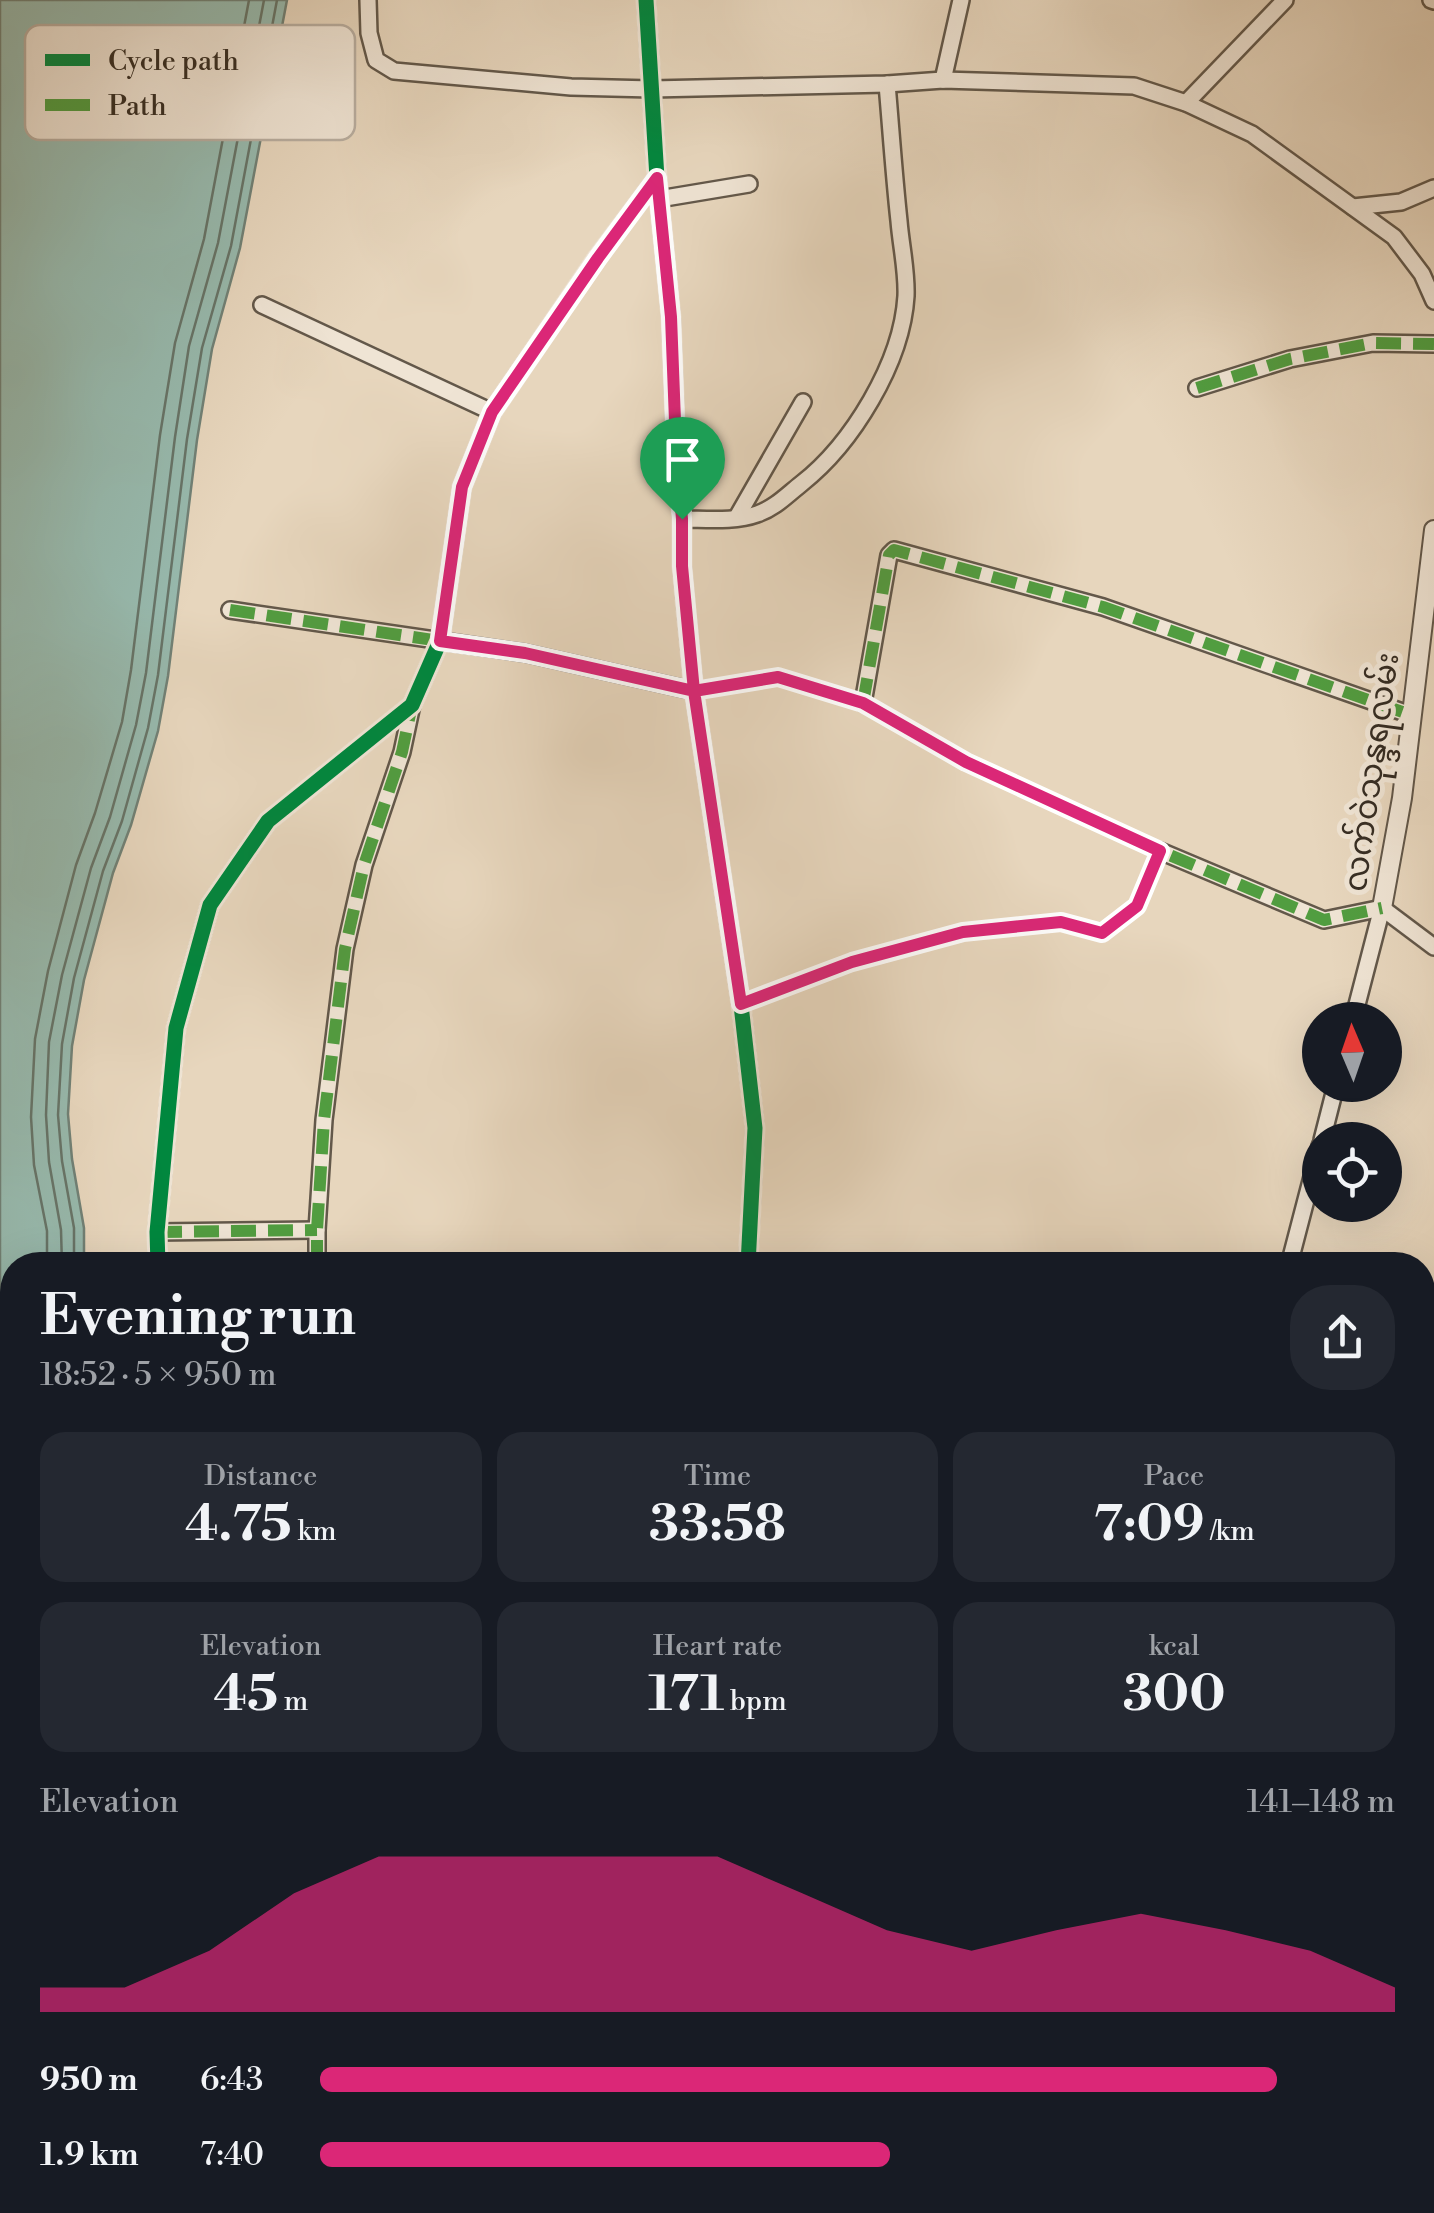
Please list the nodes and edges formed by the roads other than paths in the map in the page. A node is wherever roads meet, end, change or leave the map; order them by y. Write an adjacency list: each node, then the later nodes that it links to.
1 (368, 0): 7 (street)
2 (646, 0): 7 (street)
3 (960, 0): 5 (street)
4 (1285, 0): 8 (street)
5 (943, 80): 6 (street); 8 (street)
6 (887, 84): 7 (street); 20 (street)
7 (652, 89): 9 (street)
8 (1186, 103): 13 (street)
9 (657, 178): 12 (street); 19 (street)
10 (749, 184): 12 (street)
11 (1434, 188): 13 (street)
12 (659, 199): 21 (street)
13 (1353, 207): 14 (street)
14 (1434, 302)
15 (262, 305): 19 (street)
16 (1434, 344): 17 (street)
17 (1196, 388)
18 (802, 402): 20 (street)
19 (492, 412): 25 (street)
20 (737, 517): 21 (street)
21 (682, 519): 26 (street)
22 (1434, 530): 23 (street, လက်ဝဲသုန္ဒရလမ်း)
23 (1433, 543): 29 (street, လက်ဝဲသုန္ဒရလမ်း)
24 (230, 610): 25 (street)
25 (440, 641): 26 (street); 28 (street)
26 (694, 691): 27 (street); 34 (street)
27 (863, 703): 29 (street); 30 (street)
28 (412, 705): 36 (street); 37 (street)
29 (1411, 715): 31 (street, လက်ဝဲသုန္ဒရလမ်း)
30 (1160, 851): 31 (street); 34 (street)
31 (1382, 908): 32 (street); 33 (street, လက်ဝဲသုန္ဒရလမ်း)
32 (1434, 947)
33 (1358, 1002)
34 (741, 1004): 40 (street)
35 (1302, 1215): 41 (street)
36 (316, 1230): 37 (street); 39 (street)
37 (157, 1232): 38 (street)
38 (158, 1252)
39 (317, 1252)
40 (749, 1252)
41 (1292, 1252)

